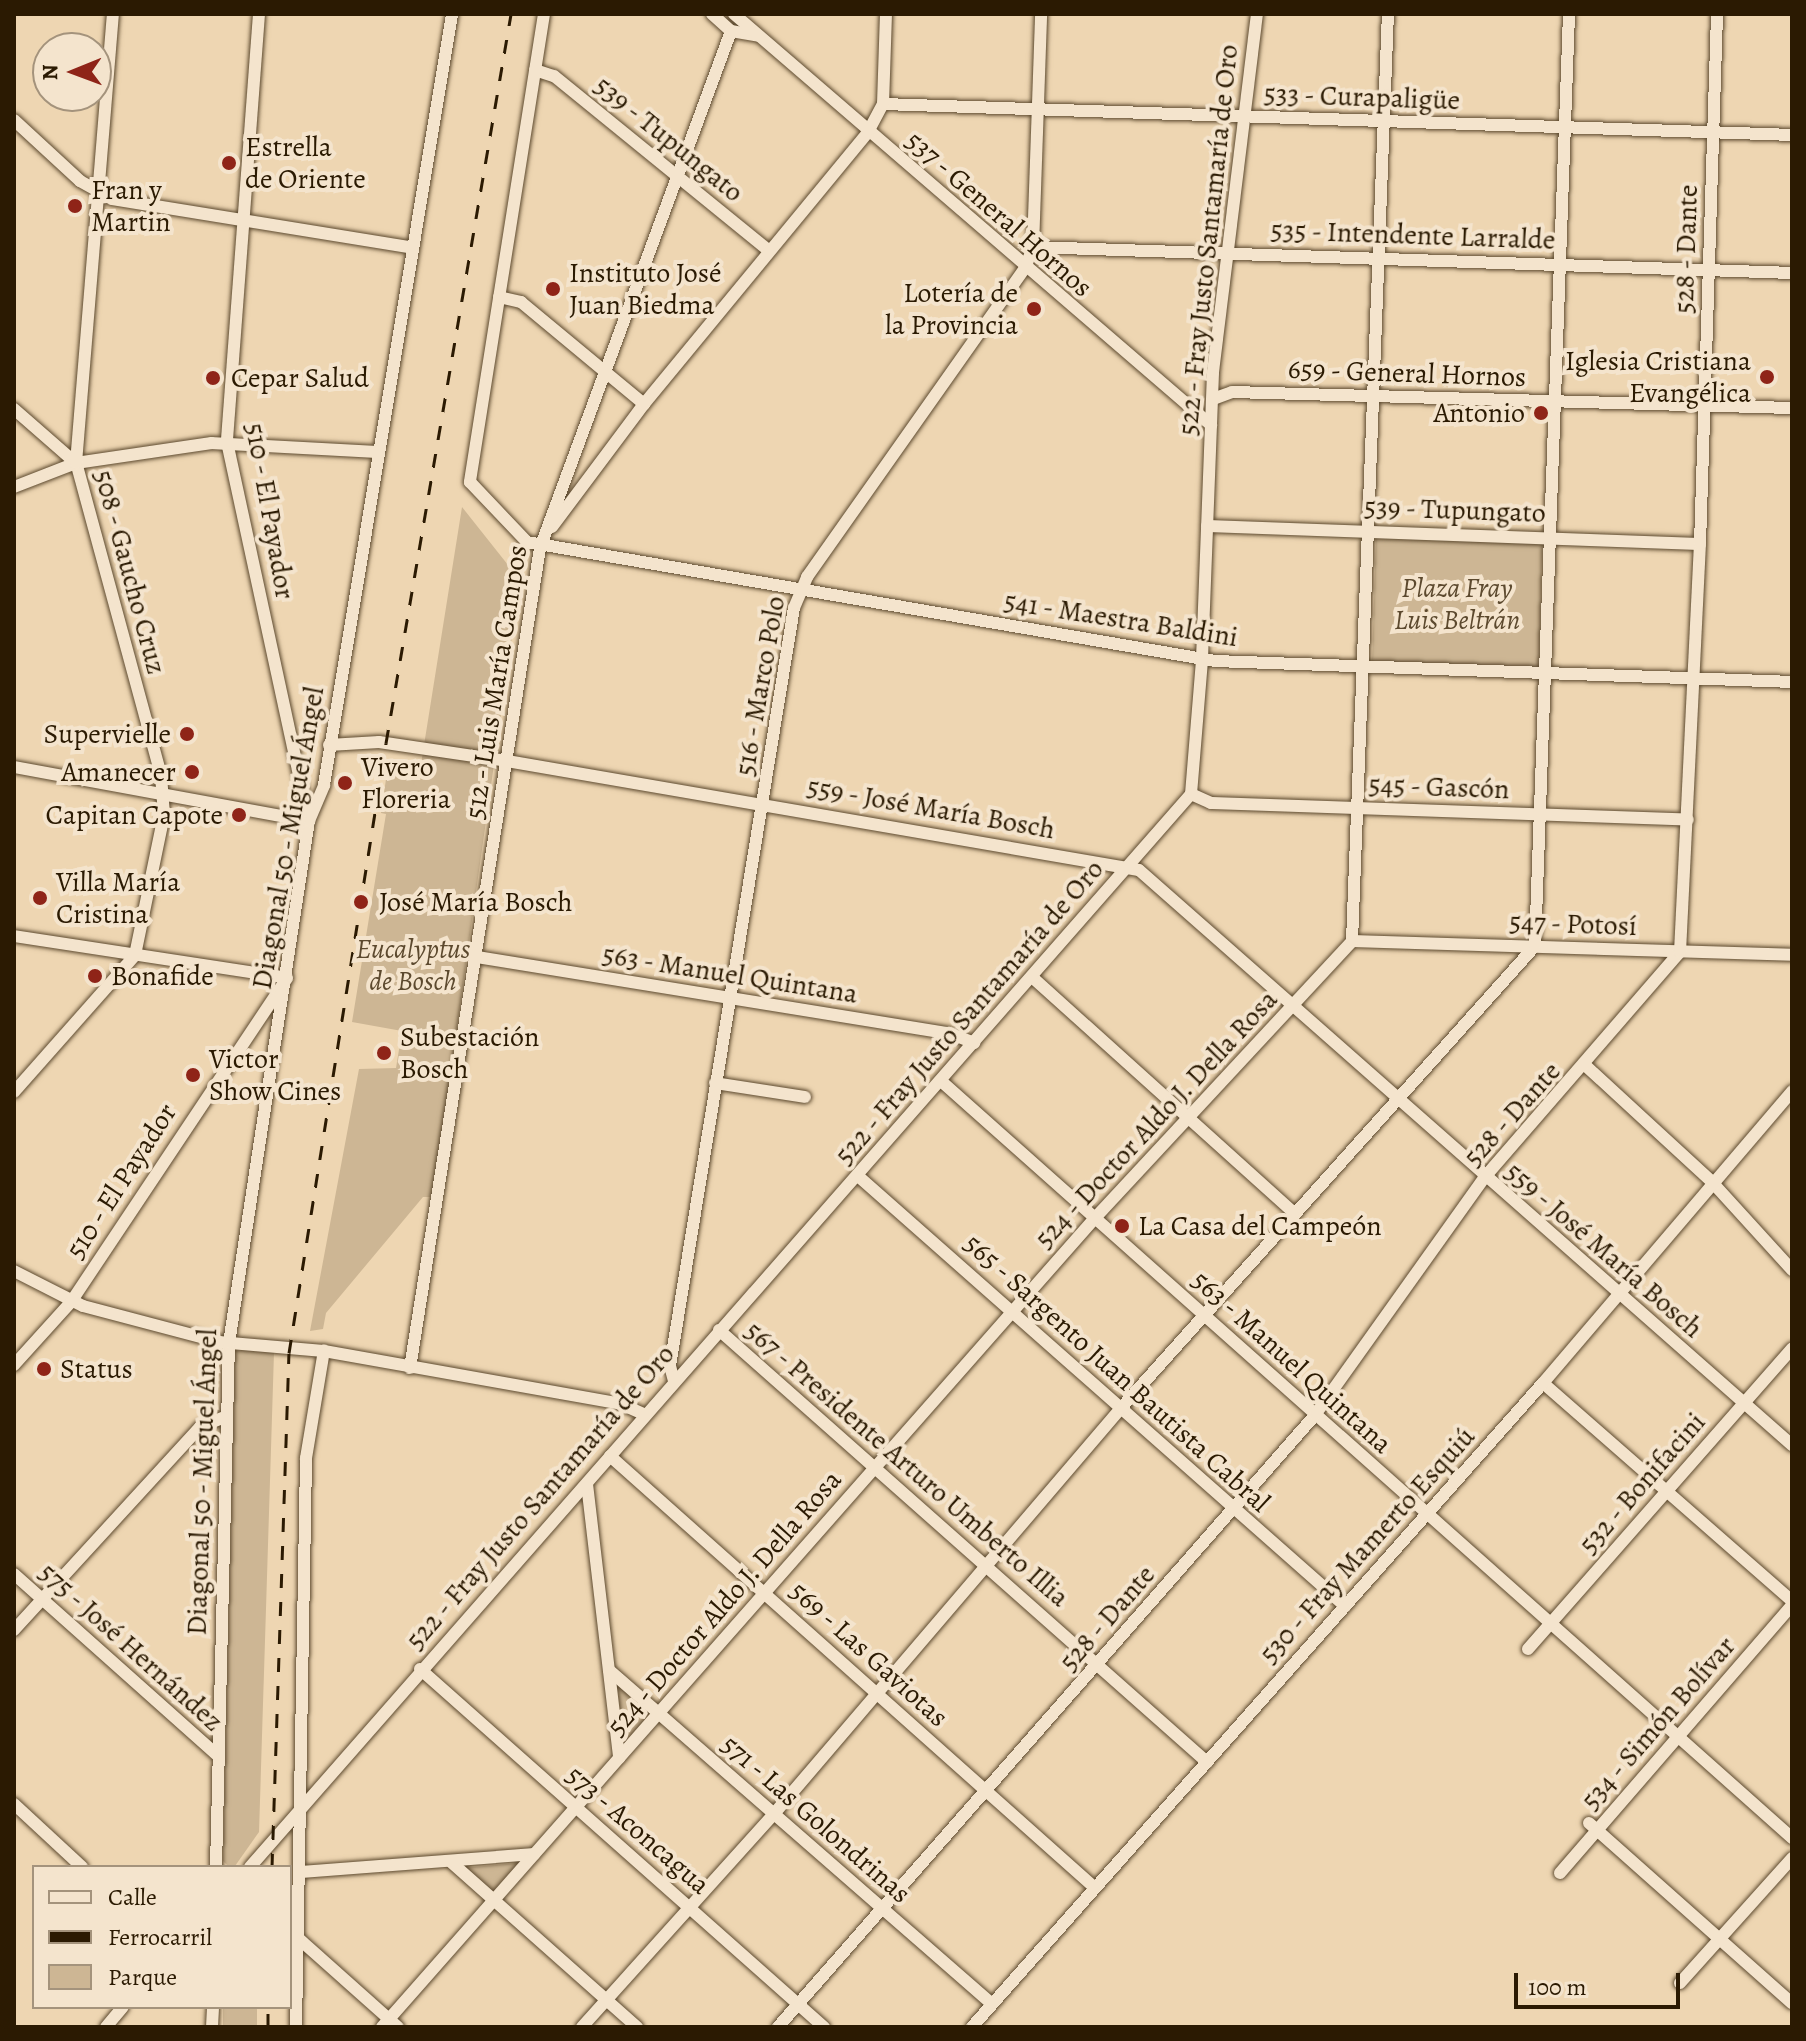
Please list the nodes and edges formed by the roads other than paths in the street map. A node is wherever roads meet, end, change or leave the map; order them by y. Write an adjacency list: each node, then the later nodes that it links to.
1 (113, 14): 26 (street, 508 - Gaucho Cruz)
2 (259, 14): 27 (street, 510 - El Payador)
3 (452, 14): 28 (street, Diagonal 50 - Miguel Ángel)
4 (544, 14): 15 (street)
5 (712, 14): 13 (street)
6 (886, 14): 16 (street)
7 (1041, 14): 17 (street, 516 - Marco Polo)
8 (1257, 14): 18 (street, 522 - Fray Justo Santamaría de Oro)
9 (1388, 14): 20 (street)
10 (1569, 14): 21 (street)
11 (1717, 14): 23 (street, 528 - Dante)
12 (739, 16): 14 (street, 537 - General Hornos)
13 (731, 31): 14 (street); 25 (street, 512 - Luis María Campos)
14 (758, 36): 22 (street, 537 - General Hornos)
15 (535, 70): 25 (street, 539 - Tupungato); 37 (street)
16 (883, 104): 17 (street, 533 - Curapaligüe); 22 (street)
17 (1038, 110): 18 (street, 533 - Curapaligüe); 29 (street, 516 - Marco Polo)
18 (1244, 116): 20 (street, 533 - Curapaligüe); 31 (street, 522 - Fray Justo Santamaría de Oro)
19 (14, 120): 26 (street)
20 (1383, 122): 21 (street, 533 - Curapaligüe); 32 (street)
21 (1566, 128): 23 (street, 533 - Curapaligüe); 33 (street)
22 (868, 132): 30 (street); 34 (street, 537 - General Hornos)
23 (1715, 133): 24 (street, 533 - Curapaligüe); 35 (street, 528 - Dante)
24 (1792, 135)
25 (679, 180): 30 (street, 539 - Tupungato); 38 (street, 512 - Luis María Campos)
26 (97, 194): 27 (street); 49 (street, 508 - Gaucho Cruz)
27 (243, 220): 28 (street); 47 (street, 510 - El Payador)
28 (410, 247): 48 (street, Diagonal 50 - Miguel Ángel)
29 (1033, 247): 31 (street, 535 - Intendente Larralde); 34 (street, 516 - Marco Polo)
30 (769, 251): 42 (street)
31 (1226, 252): 32 (street, 535 - Intendente Larralde); 40 (street, 522 - Fray Justo Santamaría de Oro)
32 (1380, 256): 33 (street, 535 - Intendente Larralde); 39 (street)
33 (1560, 264): 35 (street, 535 - Intendente Larralde); 41 (street)
34 (1025, 268): 46 (street, 537 - General Hornos); 56 (street, 516 - Marco Polo)
35 (1709, 271): 36 (street, 535 - Intendente Larralde); 43 (street, 528 - Dante)
36 (1792, 273)
37 (499, 297): 38 (street); 55 (street, 541 - Maestra Baldini)
38 (607, 374): 42 (street); 55 (street, 512 - Luis María Campos)
39 (1374, 395): 40 (street, 659 - General Hornos); 41 (street, 659 - General Hornos); 52 (street)
40 (1213, 399): 46 (street, 522 - Fray Justo Santamaría de Oro)
41 (1556, 401): 43 (street, 659 - General Hornos); 53 (street)
42 (644, 404): 55 (street)
43 (1705, 406): 44 (street, 659 - General Hornos); 54 (street, 528 - Dante)
44 (1792, 408)
45 (14, 409): 49 (street)
46 (1211, 425): 51 (street, 522 - Fray Justo Santamaría de Oro)
47 (227, 442): 48 (street); 49 (street); 71 (street, 510 - El Payador)
48 (376, 452): 62 (street, Diagonal 50 - Miguel Ángel)
49 (76, 463): 50 (street); 65 (street, 508 - Gaucho Cruz)
50 (14, 487)
51 (1207, 526): 52 (street, 539 - Tupungato); 57 (street, 522 - Fray Justo Santamaría de Oro)
52 (1370, 530): 53 (street, 539 - Tupungato); 58 (street)
53 (1551, 537): 54 (street, 539 - Tupungato); 59 (street)
54 (1700, 544): 60 (street, 528 - Dante)
55 (540, 548): 56 (street, 541 - Maestra Baldini); 63 (street, 512 - Luis María Campos)
56 (799, 592): 57 (street, 541 - Maestra Baldini); 67 (street, 516 - Marco Polo)
57 (1202, 659): 58 (street, 541 - Maestra Baldini); 66 (street, 522 - Fray Justo Santamaría de Oro)
58 (1364, 668): 59 (street, 541 - Maestra Baldini); 68 (street)
59 (1543, 673): 60 (street, 541 - Maestra Baldini); 69 (street)
60 (1694, 679): 61 (street, 541 - Maestra Baldini); 70 (street, 528 - Dante)
61 (1792, 682)
62 (329, 745): 63 (street, 559 - José María Bosch); 71 (street, Diagonal 50 - Miguel Ángel)
63 (507, 761): 67 (street, 559 - José María Bosch); 79 (street, 512 - Luis María Campos)
64 (14, 767): 65 (street)
65 (164, 792): 71 (street); 77 (street, 508 - Gaucho Cruz)
66 (1191, 794): 68 (street, 545 - Gascón); 72 (street, 522 - Fray Justo Santamaría de Oro)
67 (762, 804): 72 (street, 559 - José María Bosch); 82 (street, 516 - Marco Polo)
68 (1359, 808): 69 (street, 545 - Gascón); 74 (street)
69 (1540, 814): 70 (street, 545 - Gascón); 75 (street)
70 (1688, 820): 76 (street, 528 - Dante)
71 (309, 821): 81 (street, Diagonal 50 - Miguel Ángel)
72 (1130, 865): 80 (street, 522 - Fray Justo Santamaría de Oro); 83 (street, 559 - José María Bosch)
73 (14, 936): 77 (street)
74 (1352, 941): 75 (street, 547 - Potosí); 83 (street, 524 - Doctor Aldo J. Della Rosa)
75 (1535, 946): 76 (street, 547 - Potosí); 91 (street)
76 (1680, 952): 78 (street, 547 - Potosí); 85 (street, 528 - Dante)
77 (135, 955): 81 (street); 88 (street)
78 (1792, 955)
79 (477, 957): 82 (street, 563 - Manuel Quintana); 109 (street, 512 - Luis María Campos)
80 (1032, 977): 84 (street, 522 - Fray Justo Santamaría de Oro); 92 (street)
81 (287, 978): 101 (street, 510 - El Payador); 105 (street, Diagonal 50 - Miguel Ángel)
82 (729, 997): 84 (street, 563 - Manuel Quintana); 87 (street, 516 - Marco Polo)
83 (1294, 1008): 91 (street, 559 - José María Bosch); 92 (street, 524 - Doctor Aldo J. Della Rosa)
84 (974, 1043): 86 (street, 522 - Fray Justo Santamaría de Oro)
85 (1586, 1066): 94 (street, 528 - Dante); 95 (street)
86 (941, 1081): 93 (street, 522 - Fray Justo Santamaría de Oro); 97 (street, 563 - Manuel Quintana)
87 (715, 1083): 89 (street); 110 (street, 516 - Marco Polo)
88 (14, 1092)
89 (805, 1097)
90 (1790, 1100): 95 (street, 530 - Fray Mamerto Esquiú)
91 (1399, 1101): 94 (street, 559 - José María Bosch); 96 (street)
92 (1189, 1119): 96 (street); 97 (street, 524 - Doctor Aldo J. Della Rosa)
93 (858, 1176): 102 (street, 565 - Sargento Juan Bautista Cabral); 104 (street, 522 - Fray Justo Santamaría de Oro)
94 (1484, 1178): 100 (street, 559 - José María Bosch); 115 (street, 528 - Dante)
95 (1712, 1182): 98 (street); 100 (street, 530 - Fray Mamerto Esquiú)
96 (1295, 1214): 103 (street)
97 (1095, 1218): 102 (street, 524 - Doctor Aldo J. Della Rosa); 103 (street, 563 - Manuel Quintana)
98 (1792, 1270)
99 (14, 1271): 101 (street)
100 (1618, 1294): 111 (street, 530 - Fray Mamerto Esquiú); 112 (street, 559 - José María Bosch)
101 (71, 1302): 105 (street); 108 (street, 510 - El Payador)
102 (1012, 1311): 113 (street, 565 - Sargento Juan Bautista Cabral); 119 (street, 524 - Doctor Aldo J. Della Rosa)
103 (1204, 1317): 113 (street); 115 (street, 563 - Manuel Quintana)
104 (719, 1330): 110 (street, 522 - Fray Justo Santamaría de Oro); 119 (street, 567 - Presidente Arturo Umberto Illia)
105 (229, 1343): 107 (street); 116 (street, Diagonal 50 - Miguel Ángel)
106 (1792, 1348): 112 (street, 532 - Bonifacini)
107 (324, 1351): 109 (street); 145 (street)
108 (14, 1365)
109 (410, 1368): 114 (street)
110 (674, 1381): 114 (street, 522 - Fray Justo Santamaría de Oro)
111 (1543, 1383): 121 (street); 123 (street, 530 - Fray Mamerto Esquiú)
112 (1744, 1403): 117 (street, 559 - José María Bosch); 121 (street, 532 - Bonifacini)
113 (1122, 1407): 122 (street, 565 - Sargento Juan Bautista Cabral); 124 (street)
114 (646, 1415): 118 (street, 522 - Fray Justo Santamaría de Oro)
115 (1315, 1415): 122 (street, 528 - Dante); 123 (street, 563 - Manuel Quintana)
116 (225, 1417): 127 (street); 139 (street, Diagonal 50 - Miguel Ángel)
117 (1792, 1445)
118 (610, 1456): 120 (street, 522 - Fray Justo Santamaría de Oro); 126 (street, 569 - Las Gaviotas)
119 (875, 1468): 124 (street, 567 - Presidente Arturo Umberto Illia); 126 (street, 524 - Doctor Aldo J. Della Rosa)
120 (587, 1484): 134 (street, 522 - Fray Justo Santamaría de Oro); 135 (street)
121 (1666, 1492): 128 (street); 130 (street, 532 - Bonifacini)
122 (1235, 1510): 129 (street, 565 - Sargento Juan Bautista Cabral); 133 (street, 528 - Dante)
123 (1427, 1513): 129 (street, 530 - Fray Mamerto Esquiú); 130 (street, 563 - Manuel Quintana)
124 (985, 1564): 133 (street, 567 - Presidente Arturo Umberto Illia); 136 (street)
125 (14, 1574): 127 (street, 575 - José Hernández)
126 (764, 1592): 136 (street, 569 - Las Gaviotas); 137 (street, 524 - Doctor Aldo J. Della Rosa)
127 (41, 1600): 131 (street); 139 (street, 575 - José Hernández)
128 (1792, 1603): 138 (street, 534 - Simón Bolívar)
129 (1345, 1606): 141 (street, 530 - Fray Mamerto Esquiú)
130 (1551, 1624): 132 (street, 532 - Bonifacini); 138 (street, 563 - Manuel Quintana)
131 (14, 1630)
132 (1528, 1649)
133 (1098, 1664): 141 (street, 567 - Presidente Arturo Umberto Illia); 142 (street, 528 - Dante)
134 (420, 1669): 144 (street, 573 - Aconcagua); 145 (street, 522 - Fray Justo Santamaría de Oro)
135 (609, 1670): 137 (street, 571 - Las Golondrinas); 140 (street)
136 (875, 1691): 142 (street, 569 - Las Gaviotas); 146 (street)
137 (658, 1714): 140 (street, 524 - Doctor Aldo J. Della Rosa); 146 (street, 571 - Las Golondrinas)
138 (1677, 1736): 147 (street, 534 - Simón Bolívar); 148 (street, 563 - Manuel Quintana)
139 (217, 1755): 153 (street, Diagonal 50 - Miguel Ángel)
140 (619, 1758): 144 (street, 524 - Doctor Aldo J. Della Rosa)
141 (1207, 1762): 157 (street, 530 - Fray Mamerto Esquiú)
142 (987, 1792): 157 (street, 569 - Las Gaviotas); 160 (street, 528 - Dante)
143 (14, 1804): 152 (street)
144 (575, 1807): 149 (street, 524 - Doctor Aldo J. Della Rosa); 159 (street, 573 - Aconcagua)
145 (301, 1808): 154 (street, 522 - Fray Justo Santamaría de Oro); 155 (street)
146 (773, 1815): 159 (street); 160 (street, 571 - Las Golondrinas)
147 (1593, 1827): 156 (street, 534 - Simón Bolívar); 162 (street)
148 (1792, 1838)
149 (534, 1854): 151 (street); 158 (street, 524 - Doctor Aldo J. Della Rosa)
150 (1792, 1858): 162 (street)
151 (451, 1862): 155 (street); 158 (street)
152 (80, 1865)
153 (216, 1865)
154 (252, 1865)
155 (301, 1872): 161 (street)
156 (1560, 1873)
157 (1095, 1888): 167 (street, 530 - Fray Mamerto Esquiú)
158 (494, 1900): 164 (street); 169 (street, 524 - Doctor Aldo J. Della Rosa)
159 (689, 1906): 164 (street); 166 (street, 573 - Aconcagua)
160 (883, 1910): 166 (street, 528 - Dante); 167 (street, 571 - Las Golondrinas)
161 (298, 1938): 169 (street); 171 (street)
162 (1720, 1939): 163 (street); 165 (street)
163 (1680, 1983)
164 (607, 2000): 172 (street); 173 (street)
165 (1792, 2003)
166 (798, 2004): 174 (street, 528 - Dante); 175 (street, 573 - Aconcagua)
167 (992, 2004): 176 (street, 530 - Fray Mamerto Esquiú)
168 (121, 2009): 170 (street)
169 (390, 2024)
170 (106, 2027)
171 (296, 2027)
172 (582, 2027)
173 (637, 2027)
174 (778, 2027)
175 (824, 2027)
176 (972, 2027)

